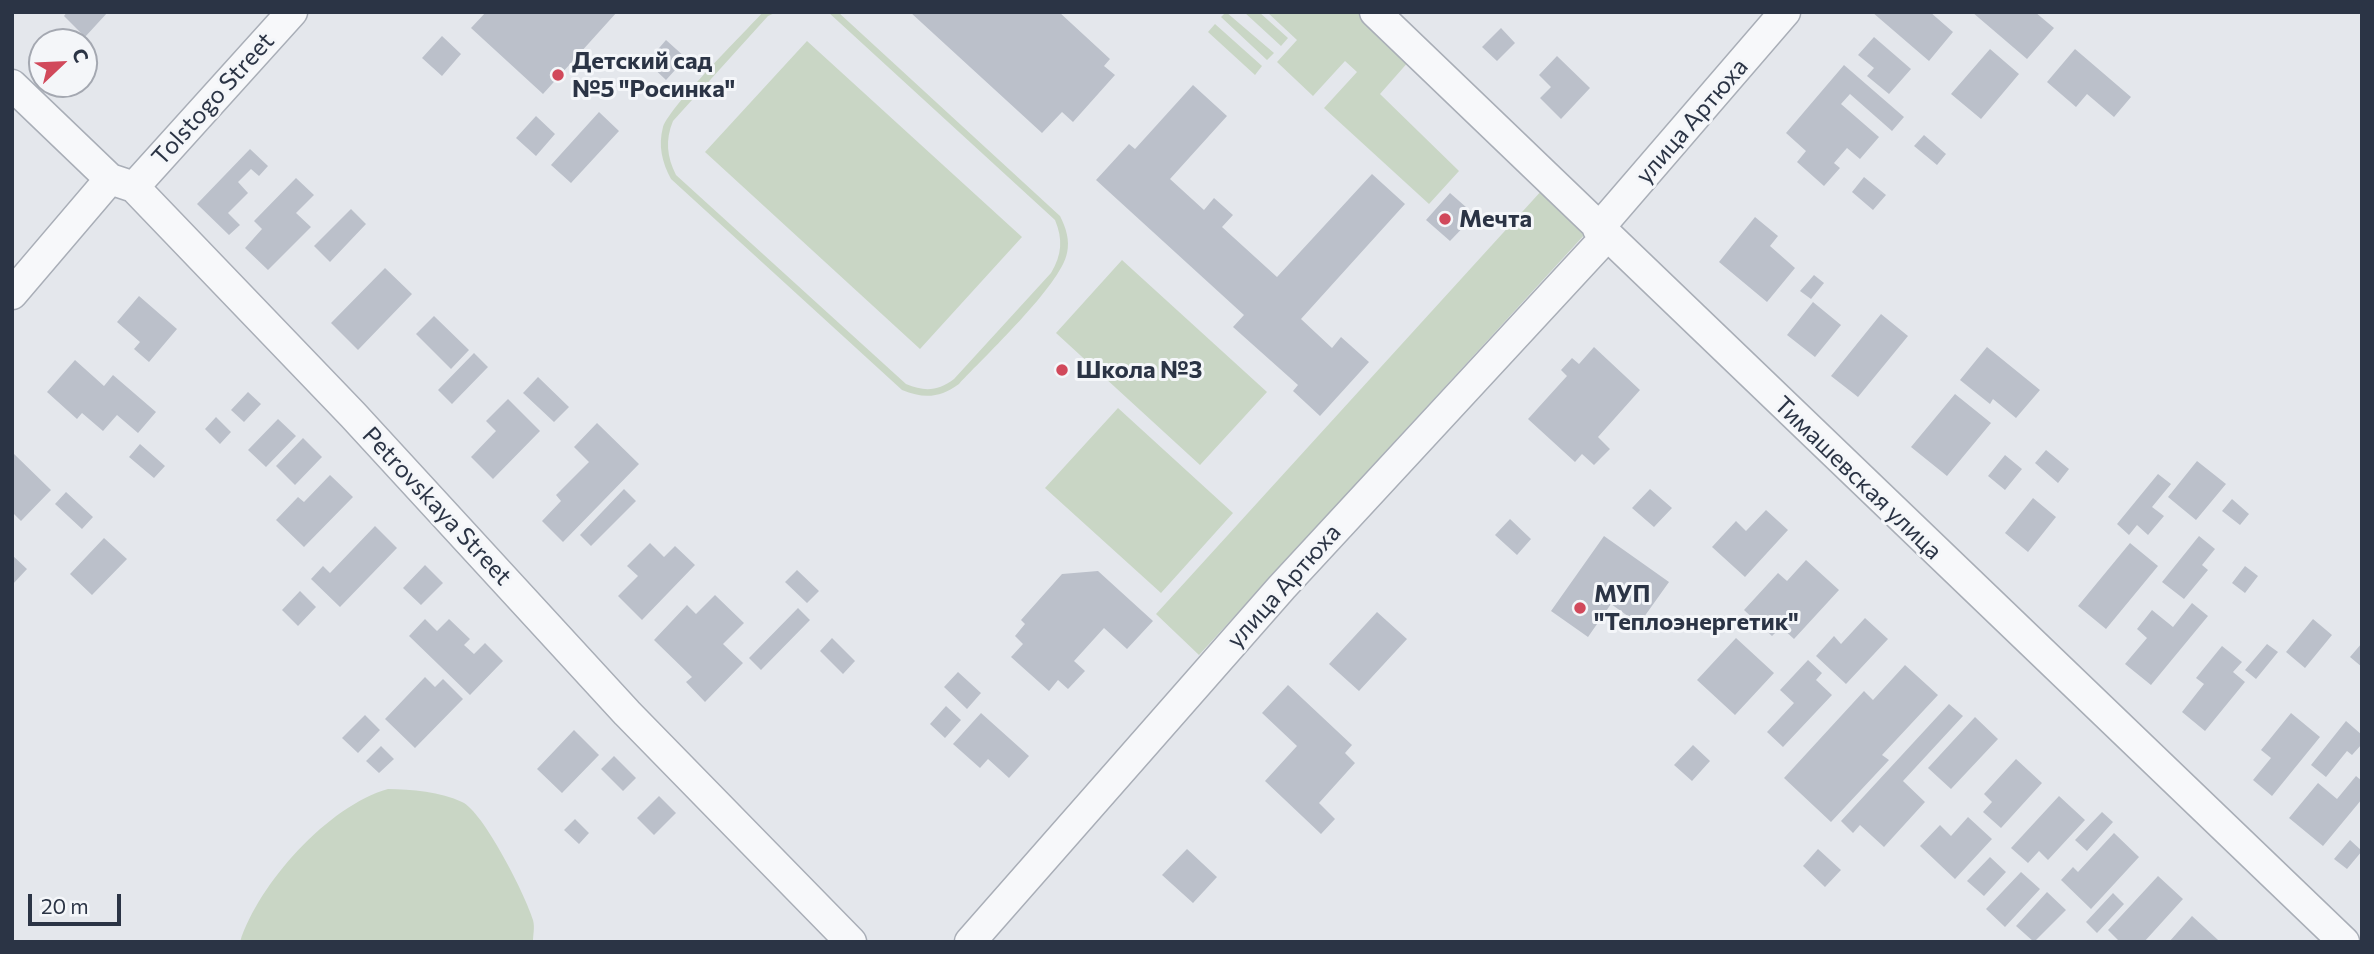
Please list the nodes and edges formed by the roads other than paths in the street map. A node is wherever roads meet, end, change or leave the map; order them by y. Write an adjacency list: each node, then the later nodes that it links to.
1 (292, 12): 5 (street, Tolstogo Street)
2 (1375, 12): 6 (street, Тимашевская улица)
3 (1785, 12): 6 (street, улица Артюха)
4 (12, 85): 5 (street, Petrovskaya Street)
5 (122, 183): 7 (street, Tolstogo Street); 8 (street, Petrovskaya Street)
6 (1602, 233): 9 (street, улица Артюха); 10 (street, Тимашевская улица)
7 (12, 294)
8 (851, 942)
9 (970, 942)
10 (2344, 942)

